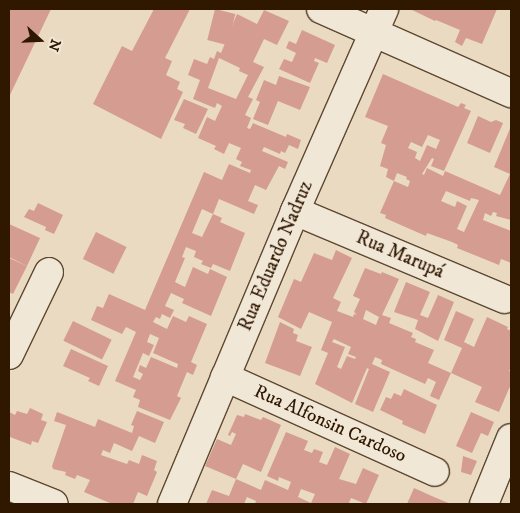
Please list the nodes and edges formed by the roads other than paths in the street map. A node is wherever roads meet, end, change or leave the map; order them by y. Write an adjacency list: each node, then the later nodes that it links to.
1 (321, 9): 2 (street)
2 (379, 21): 3 (street); 4 (street, Rua Eduardo Nadruz)
3 (511, 94)
4 (295, 211): 6 (street, Rua Marupá); 8 (street, Rua Eduardo Nadruz)
5 (49, 272): 7 (street)
6 (504, 299)
7 (9, 355)
8 (225, 377): 10 (street, Rua Alfonsin Cardoso); 13 (street, Rua Eduardo Nadruz)
9 (511, 438): 14 (street)
10 (436, 472)
11 (9, 486): 12 (street)
12 (54, 504)
13 (172, 504)
14 (484, 504)

